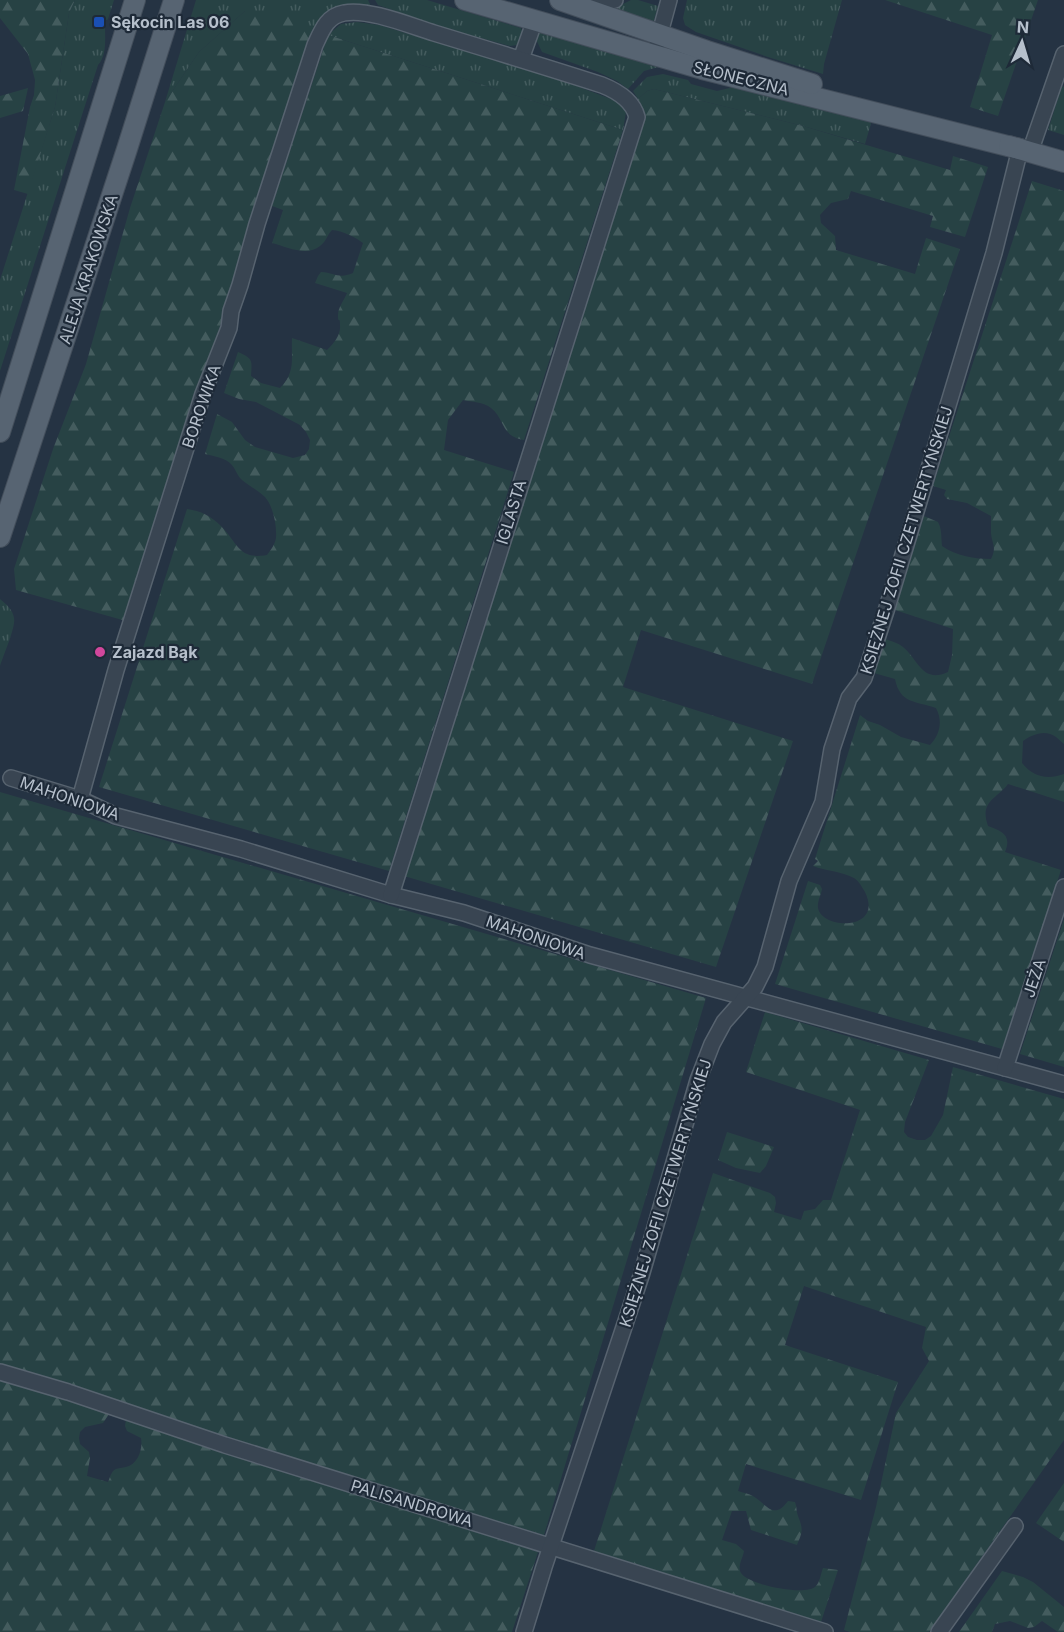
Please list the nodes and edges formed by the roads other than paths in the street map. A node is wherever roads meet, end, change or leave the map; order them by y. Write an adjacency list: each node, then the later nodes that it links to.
1 (135, 0): 15 (main road)
2 (465, 0): 8 (main road, SŁONECZNA)
3 (560, 0): 9 (main road, SŁONECZNA)
4 (580, 0): 5 (street)
5 (615, 0)
6 (669, 0): 9 (street)
7 (174, 4): 16 (main road, ALEJA KRAKOWSKA)
8 (535, 20): 11 (main road, SŁONECZNA); 12 (street)
9 (660, 34): 11 (street); 13 (main road, SŁONECZNA)
10 (1064, 54): 13 (street, KSIĘŻNEJ ZOFII CZETWERTYŃSKIEJ)
11 (654, 55): 13 (main road, SŁONECZNA)
12 (521, 59): 18 (street, BOROWIKA); 20 (street, IGLASTA)
13 (1025, 151): 14 (main road, SŁONECZNA); 21 (street, KSIĘŻNEJ ZOFII CZETWERTYŃSKIEJ)
14 (1064, 162)
15 (0, 432)
16 (0, 537)
17 (11, 778): 18 (street, MAHONIOWA)
18 (80, 799): 20 (street, MAHONIOWA)
19 (1064, 887): 22 (street, JEŻA)
20 (391, 895): 21 (street, MAHONIOWA)
21 (745, 998): 22 (street, MAHONIOWA); 26 (street, KSIĘŻNEJ ZOFII CZETWERTYŃSKIEJ)
22 (1005, 1068): 23 (street, MAHONIOWA)
23 (1064, 1084)
24 (0, 1372): 26 (street, PALISANDROWA)
25 (1015, 1526): 29 (street)
26 (552, 1546): 27 (street, KSIĘŻNEJ ZOFII CZETWERTYŃSKIEJ); 28 (street, PALISANDROWA)
27 (524, 1632)
28 (825, 1632)
29 (939, 1632)

